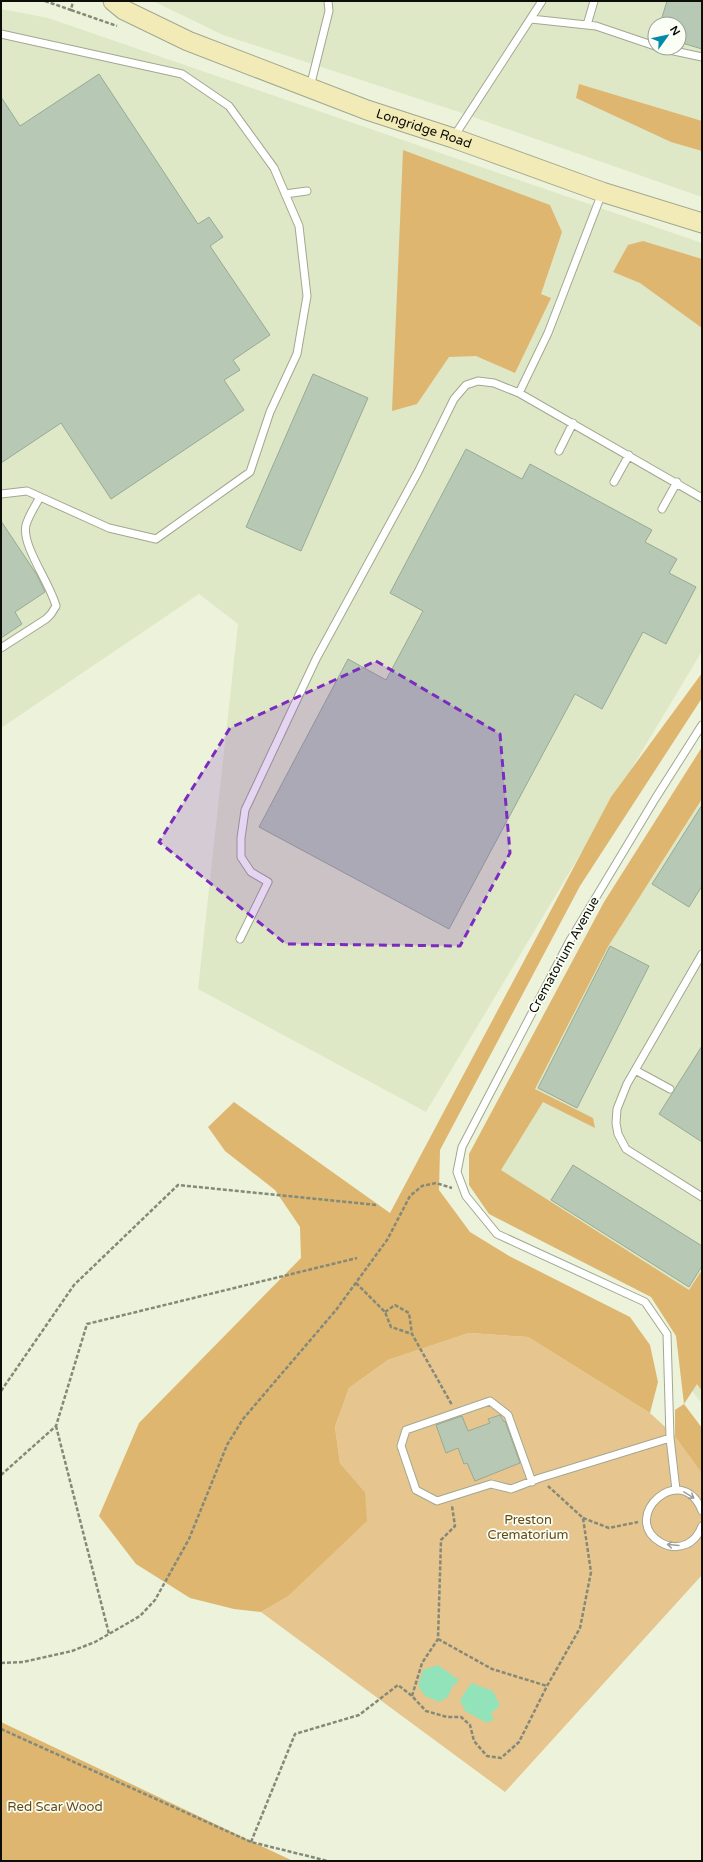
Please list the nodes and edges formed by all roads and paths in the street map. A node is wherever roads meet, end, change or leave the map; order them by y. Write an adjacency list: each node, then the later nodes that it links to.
1 (45, 1): 2 (path)
2 (72, 1)
3 (113, 1): 9 (main road, Longridge Road)
4 (128, 1): 9 (main road, Longridge Road)
5 (328, 1): 15 (lane)
6 (542, 1): 8 (lane)
7 (594, 1): 10 (lane)
8 (530, 19): 10 (lane); 16 (lane)
9 (151, 22): 15 (main road, Longridge Road)
10 (587, 25): 12 (lane)
11 (1, 34): 19 (lane)
12 (647, 43)
13 (687, 54): 14 (lane)
14 (702, 58)
15 (310, 88): 16 (main road, Longridge Road)
16 (453, 138): 18 (main road, Longridge Road)
17 (307, 191): 19 (lane)
18 (602, 192): 20 (main road, Longridge Road); 21 (lane)
19 (285, 194): 28 (lane)
20 (702, 223)
21 (520, 394): 22 (lane); 33 (lane)
22 (573, 423): 23 (lane); 24 (lane)
23 (559, 451)
24 (628, 455): 25 (lane); 26 (lane)
25 (614, 482)
26 (677, 482): 29 (lane); 30 (lane)
27 (1, 494): 28 (lane)
28 (40, 497): 31 (lane)
29 (702, 498)
30 (662, 509)
31 (1, 648)
32 (702, 725): 37 (lane, Crematorium Avenue)
33 (240, 939)
34 (702, 954): 35 (lane)
35 (635, 1070): 36 (lane); 38 (lane)
36 (670, 1089)
37 (466, 1196): 41 (path); 47 (lane, Crematorium Avenue)
38 (702, 1197)
39 (377, 1205): 44 (path)
40 (357, 1258): 46 (path)
41 (356, 1283): 42 (path); 57 (path)
42 (385, 1312): 43 (path); 43 (path)
43 (412, 1334): 45 (path)
44 (1, 1391)
45 (456, 1413): 50 (lane); 52 (lane)
46 (56, 1426): 48 (path); 57 (path)
47 (670, 1438): 49 (lane); 51 (lane, Crematorium Avenue)
48 (1, 1475)
49 (540, 1478): 50 (lane); 54 (path)
50 (532, 1482): 52 (lane)
51 (676, 1490): 53 (lane, one-way to 53); 56 (lane, one-way to 51)
52 (450, 1497): 58 (path)
53 (702, 1511)
54 (583, 1518): 55 (path); 60 (path)
55 (639, 1522)
56 (702, 1526)
57 (109, 1634): 59 (path)
58 (438, 1639): 60 (path); 61 (path)
59 (1, 1663)
60 (547, 1686): 61 (path)
61 (412, 1696): 63 (path)
62 (1, 1729): 63 (path)
63 (251, 1842): 64 (path)
64 (328, 1861)

